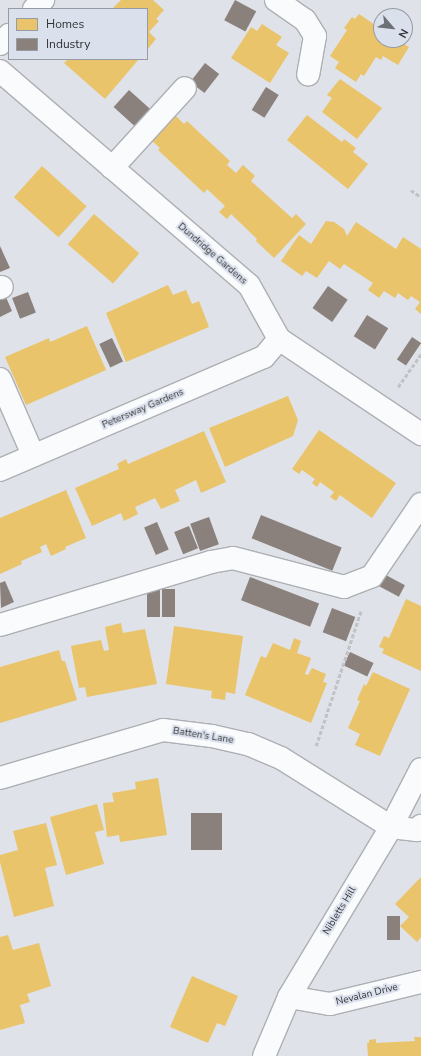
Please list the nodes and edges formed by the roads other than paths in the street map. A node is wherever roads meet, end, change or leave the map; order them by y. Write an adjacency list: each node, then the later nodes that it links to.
1 (43, 0): 3 (street)
2 (276, 0): 7 (street)
3 (35, 8)
4 (8, 36): 5 (street)
5 (0, 44)
6 (0, 72): 9 (street, Dundridge Gardens)
7 (308, 74)
8 (185, 88): 9 (street)
9 (112, 168): 10 (street, Dundridge Gardens)
10 (280, 338): 12 (street, Dundridge Gardens); 13 (street, Petersway Gardens)
11 (0, 379): 13 (street)
12 (421, 434)
13 (33, 455): 14 (street, Petersway Gardens)
14 (0, 470)
15 (421, 504): 16 (street)
16 (0, 625)
17 (421, 769): 20 (street, Nibletts Hill)
18 (0, 778): 20 (street, Batten's Lane)
19 (421, 826): 20 (street)
20 (391, 827): 22 (street, Nibletts Hill)
21 (421, 982): 22 (street, Nevalan Drive)
22 (289, 997): 23 (street, Nibletts Hill)
23 (264, 1056)

